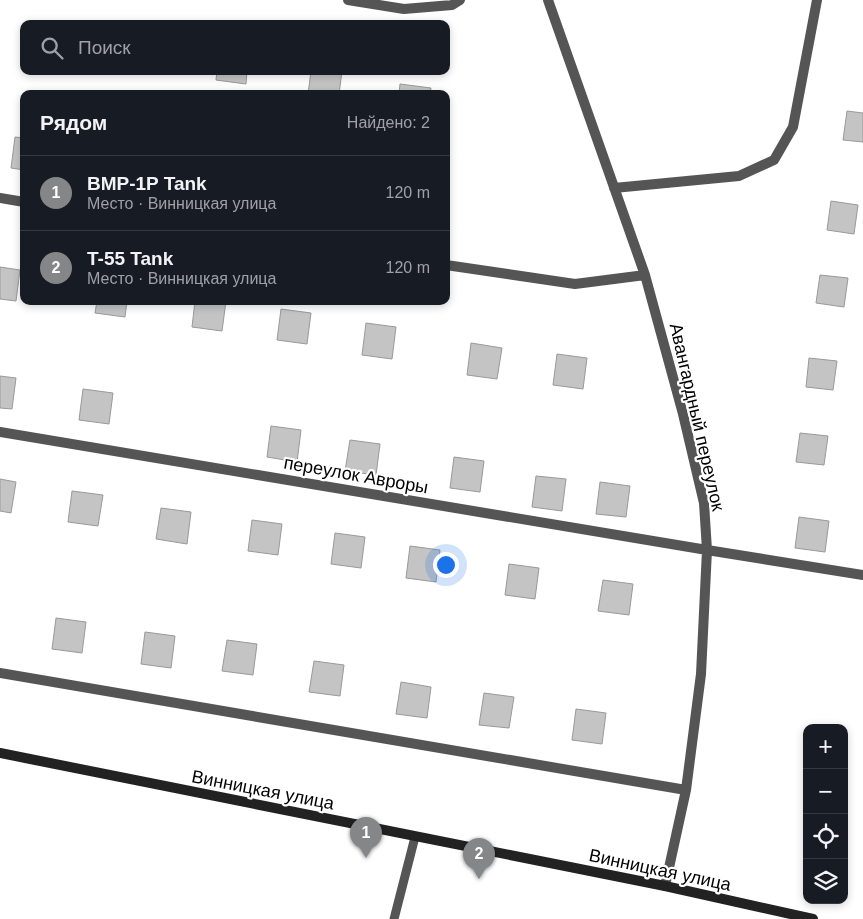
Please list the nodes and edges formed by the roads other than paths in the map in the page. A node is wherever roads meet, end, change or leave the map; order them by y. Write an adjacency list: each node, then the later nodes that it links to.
1 (348, 0): 2 (street)
2 (460, 0)
3 (548, 0): 5 (street, Авангардный переулок)
4 (816, 0): 5 (street)
5 (614, 188): 9 (street, Авангардный переулок)
6 (0, 198): 7 (street)
7 (20, 201)
8 (450, 266): 9 (street)
9 (645, 275): 11 (street, Авангардный переулок)
10 (0, 432): 11 (street, переулок Авроры)
11 (706, 550): 12 (street, переулок Авроры); 15 (street, Авангардный переулок)
12 (863, 575)
13 (0, 674): 15 (street)
14 (0, 754): 16 (main road, Винницкая улица)
15 (686, 790): 17 (street, Авангардный переулок)
16 (415, 837): 17 (main road, Винницкая улица); 18 (lane)
17 (665, 886): 19 (main road, Винницкая улица)
18 (394, 919)
19 (813, 919)

